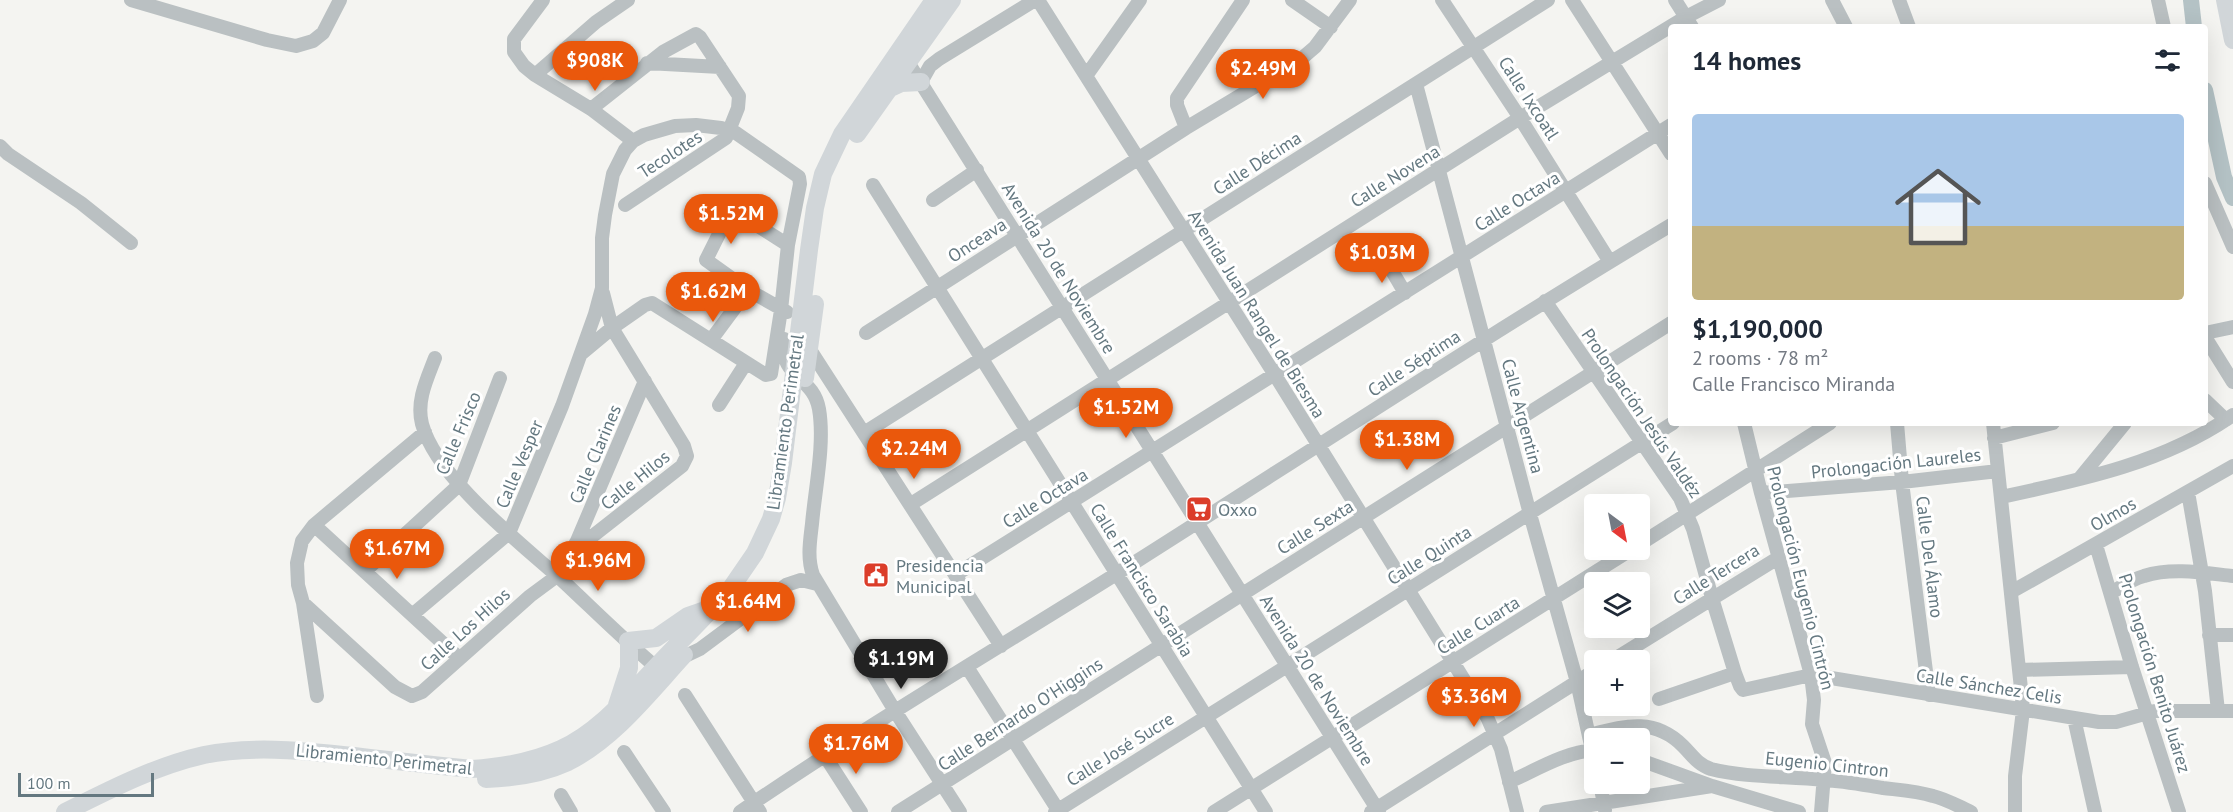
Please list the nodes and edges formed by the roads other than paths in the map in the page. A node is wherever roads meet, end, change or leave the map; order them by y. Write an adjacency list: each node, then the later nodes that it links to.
1 (131, 0): 2 (street)
2 (340, 0)
3 (543, 0): 33 (street)
4 (628, 0): 33 (street)
5 (934, 0): 29 (main road, Libramiento Perimetral)
6 (952, 0): 29 (main road, Libramiento Perimetral)
7 (1036, 0): 34 (street, Avenida Juan Rangel de Biesma); 35 (street)
8 (1140, 0): 34 (street)
9 (1243, 0): 41 (street)
10 (1292, 0): 25 (street)
11 (1350, 0): 25 (street, Onceava)
12 (1548, 0): 28 (street, Calle Décima)
13 (1572, 0): 30 (street)
14 (1676, 0): 21 (street)
15 (1719, 0): 21 (street, Calle Novena)
16 (1832, 0): 22 (street)
17 (1899, 0): 23 (street)
18 (2158, 0): 24 (street)
19 (2225, 0): 27 (main road)
20 (1448, 3): 28 (street, Calle Ixcoatl)
21 (1689, 22)
22 (1844, 23)
23 (1907, 24)
24 (2163, 24)
25 (1331, 27): 41 (street, Onceava)
26 (1668, 33): 30 (street, Calle Novena)
27 (2233, 40)
28 (1474, 46): 36 (street, Calle Décima); 39 (street, Calle Ixcoatl)
29 (903, 55): 35 (street, Avenida 20 de Noviembre); 37 (main road, Libramiento Perimetral); 61 (main road, Libramiento Perimetral)
30 (1613, 61): 39 (street, Calle Novena); 43 (street)
31 (647, 63): 32 (street); 32 (street); 38 (street)
32 (720, 67): 42 (street)
33 (535, 75): 38 (street)
34 (1086, 76): 47 (street, Avenida Juan Rangel de Biesma)
35 (921, 82): 37 (main road); 48 (street, Avenida 20 de Noviembre)
36 (1416, 84): 49 (street, Calle Argentina); 56 (street, Calle Décima)
37 (886, 90): 81 (main road, Libramiento Perimetral)
38 (591, 109): 44 (street)
39 (1520, 118): 49 (street, Calle Novena); 52 (street, Calle Ixcoatl)
40 (1668, 127): 43 (street, Calle Octava)
41 (1186, 128): 47 (street, Onceava)
42 (730, 130): 44 (street); 54 (street, Tecolotes); 59 (street)
43 (1658, 133): 46 (street); 52 (street, Calle Octava)
44 (633, 141): 66 (street)
45 (0, 146): 58 (street)
46 (1668, 148)
47 (1138, 159): 56 (street, Avenida Juan Rangel de Biesma); 57 (street, Onceava)
48 (977, 170): 53 (street); 57 (street, Avenida 20 de Noviembre)
49 (1439, 170): 62 (street, Calle Argentina); 70 (street, Calle Novena)
50 (873, 184): 65 (street, Calle Francisco Sarabia)
51 (2208, 190): 60 (street)
52 (1566, 191): 62 (street, Calle Octava); 64 (street, Calle Ixcoatl)
53 (933, 200)
54 (625, 205)
55 (1668, 227): 64 (street, Calle Séptima)
56 (1184, 231): 70 (street, Avenida Juan Rangel de Biesma); 71 (street, Calle Décima)
57 (1017, 235): 65 (street, Onceava); 71 (street, Avenida 20 de Noviembre)
58 (130, 243)
59 (788, 245): 67 (street); 72 (street)
60 (2233, 247)
61 (809, 250): 72 (street); 81 (main road, Libramiento Perimetral)
62 (1463, 256): 68 (street, Calle Octava); 79 (street, Calle Argentina)
63 (1385, 259): 68 (street)
64 (1610, 262): 69 (street, Calle Séptima)
65 (938, 287): 76 (street, Onceava); 84 (street, Calle Francisco Sarabia)
66 (602, 288): 75 (street); 82 (street, Calle Vesper)
67 (748, 290): 72 (street); 78 (street)
68 (1405, 293): 87 (street, Calle Octava)
69 (1545, 301): 79 (street, Calle Séptima); 86 (street, Prolongación Jesús Valdéz)
70 (1229, 302): 87 (street, Avenida Juan Rangel de Biesma); 90 (street, Calle Novena)
71 (1063, 308): 84 (street, Calle Décima); 90 (street, Avenida 20 de Noviembre)
72 (784, 311): 85 (street); 89 (street)
73 (1668, 325): 86 (street, Calle Sexta)
74 (2233, 327): 77 (street)
75 (612, 328): 78 (street); 82 (street); 91 (street)
76 (866, 333)
77 (2208, 334)
78 (711, 340): 85 (street)
79 (1484, 340): 103 (street, Calle Argentina); 109 (street, Calle Séptima)
80 (2208, 340): 92 (street)
81 (804, 341): 89 (main road, Libramiento Perimetral); 106 (street)
82 (582, 353): 127 (street, Calle Vesper)
83 (435, 358): 105 (street)
84 (982, 359): 104 (street, Calle Francisco Sarabia); 106 (street, Calle Décima)
85 (746, 363): 94 (street)
86 (1593, 372): 103 (street, Calle Sexta); 108 (street, Prolongación Jesús Valdéz)
87 (1275, 375): 109 (street, Avenida Juan Rangel de Biesma); 110 (street, Calle Octava)
88 (500, 378): 116 (street, Calle Frisco)
89 (799, 378): 139 (street); 147 (main road, Libramiento Perimetral); 156 (main road, Libramiento Perimetral)
90 (1107, 379): 104 (street, Calle Novena); 110 (street, Avenida 20 de Noviembre)
91 (645, 381): 129 (street, Calle Clarines); 129 (street, Calle Hilos)
92 (2233, 382)
93 (2208, 402): 95 (street)
94 (719, 405)
95 (2230, 417): 114 (street)
96 (1668, 425): 108 (street, Calle Quinta)
97 (1745, 426): 112 (street, Prolongación Eugenio Cintrón)
98 (1825, 426): 112 (street)
99 (1897, 426): 115 (street, Calle Del Álamo)
100 (1993, 426): 107 (street)
101 (2041, 426): 107 (street)
102 (2123, 426): 114 (street)
103 (1507, 427): 123 (street, Calle Argentina); 124 (street, Calle Sexta)
104 (1026, 429): 120 (street, Calle Francisco Sarabia); 121 (street, Calle Novena)
105 (425, 432): 116 (street); 126 (street)
106 (864, 433): 121 (street)
107 (1994, 438): 113 (street)
108 (1643, 441): 122 (street, Prolongación Jesús Valdéz); 123 (street, Calle Quinta)
109 (1319, 447): 124 (street, Avenida Juan Rangel de Biesma); 125 (street, Calle Séptima)
110 (1152, 451): 120 (street, Calle Octava); 125 (street, Avenida 20 de Noviembre)
111 (2233, 465): 117 (street, Olmos)
112 (1755, 470): 118 (street, Prolongación Eugenio Cintrón); 122 (street)
113 (1998, 471): 115 (street, Prolongación Laureles); 119 (street)
114 (2080, 478): 119 (street)
115 (1902, 482): 118 (street, Prolongación Laureles); 169 (street, Calle Del Álamo)
116 (459, 484): 127 (street); 133 (street, Calle Frisco)
117 (2188, 492): 130 (street, Olmos); 135 (street)
118 (1761, 493): 131 (street, Prolongación Eugenio Cintrón)
119 (2001, 497): 141 (street)
120 (1072, 502): 134 (street, Calle Francisco Sarabia); 136 (street, Calle Octava)
121 (910, 504): 136 (street)
122 (1688, 513): 128 (street); 145 (street, Prolongación Jesús Valdéz)
123 (1530, 514): 140 (street, Calle Quinta); 144 (street, Calle Argentina)
124 (1363, 518): 140 (street, Avenida Juan Rangel de Biesma); 143 (street, Calle Sexta)
125 (1197, 522): 134 (street, Calle Séptima); 143 (street, Avenida 20 de Noviembre)
126 (314, 525): 133 (street); 146 (street)
127 (509, 533): 137 (street); 148 (street, Calle Vesper)
128 (1650, 538)
129 (577, 541): 137 (street)
130 (2096, 545): 141 (street, Olmos); 142 (street, Prolongación Benito Juárez)
131 (1778, 558): 145 (street, Calle Tercera); 164 (street, Prolongación Eugenio Cintrón)
132 (1615, 560): 144 (street, Calle Cuarta)
133 (365, 571): 148 (street)
134 (1117, 573): 152 (street, Calle Séptima); 153 (street, Calle Francisco Sarabia)
135 (2202, 573): 138 (street); 142 (street); 149 (street)
136 (955, 575): 152 (street)
137 (557, 576): 151 (street); 155 (street, Calle Los Hilos)
138 (2233, 576)
139 (817, 584): 156 (street); 174 (street)
140 (1408, 589): 157 (street, Avenida Juan Rangel de Biesma); 159 (street, Calle Quinta)
141 (2011, 592): 161 (street)
142 (2111, 593): 160 (street, Prolongación Benito Juárez)
143 (1241, 595): 153 (street, Calle Sexta); 159 (street, Avenida 20 de Noviembre)
144 (1555, 598): 157 (street, Calle Cuarta); 166 (street, Calle Argentina)
145 (1712, 598): 154 (street, Calle Tercera); 163 (street, Prolongación Jesús Valdéz)
146 (303, 603): 155 (street, Calle Los Hilos); 170 (street)
147 (713, 608): 151 (main road); 162 (main road, Libramiento Perimetral)
148 (412, 615): 155 (street)
149 (2209, 635): 150 (street); 175 (street)
150 (2233, 635)
151 (629, 642): 162 (street); 172 (main road)
152 (1001, 646): 158 (street, Calle Séptima)
153 (1160, 646): 178 (street, Calle Francisco Sarabia); 183 (street, Calle Bernardo O'Higgins)
154 (1629, 650)
155 (459, 658)
156 (681, 658): 162 (main road, Libramiento Perimetral)
157 (1453, 662): 182 (street, Avenida Juan Rangel de Biesma); 184 (street, Calle Cuarta)
158 (967, 667): 174 (street, Calle Séptima); 183 (street)
159 (1286, 667): 178 (street, Calle Quinta); 184 (street, Avenida 20 de Noviembre)
160 (2132, 667): 161 (street); 177 (street, Prolongación Benito Juárez)
161 (2019, 670): 173 (street)
162 (661, 671): 172 (main road, Libramiento Perimetral); 203 (main road, Libramiento Perimetral)
163 (1735, 672): 167 (street, Prolongación Jesús Valdéz); 171 (street)
164 (1811, 675): 167 (street, Calle Sánchez Celis); 169 (street, Calle Sánchez Celis); 191 (street, Prolongación Eugenio Cintrón)
165 (1584, 677): 166 (street)
166 (1577, 682): 180 (street, Calle Argentina); 182 (street)
167 (1741, 688)
168 (685, 695): 197 (street)
169 (1929, 695): 173 (street, Calle Sánchez Celis)
170 (317, 696)
171 (1659, 699)
172 (616, 709): 202 (main road, Libramiento Perimetral)
173 (2023, 710): 179 (street, Calle Sánchez Celis); 217 (street)
174 (895, 711): 187 (street, Calle Séptima); 193 (street)
175 (2218, 711): 176 (street, Calle Sánchez Celis); 177 (street, Calle Sánchez Celis)
176 (2233, 711)
177 (2147, 713): 179 (street, Calle Sánchez Celis); 219 (street, Prolongación Benito Juárez)
178 (1205, 717): 195 (street, Calle Francisco Sarabia); 200 (street, Calle José Sucre)
179 (2074, 718): 218 (street)
180 (1587, 728)
181 (1614, 728): 188 (street)
182 (1495, 734): 192 (street, Avenida Juan Rangel de Biesma); 201 (street)
183 (1014, 739): 193 (street, Calle Bernardo O'Higgins); 200 (street)
184 (1332, 739): 195 (street, Calle Cuarta); 201 (street, Avenida 20 de Noviembre)
185 (624, 752): 205 (street)
186 (1584, 754): 192 (street)
187 (825, 756): 197 (street, Calle Séptima); 207 (street)
188 (1696, 761): 190 (street); 191 (street, Eugenio Cintron)
189 (1650, 764): 190 (street)
190 (1691, 778): 194 (street)
191 (1825, 780): 215 (street, Prolongación Eugenio Cintrón); 216 (street, Eugenio Cintron)
192 (1509, 782): 212 (street, Avenida Juan Rangel de Biesma)
193 (942, 785): 208 (street, Calle Bernardo O'Higgins); 209 (street)
194 (1712, 786): 198 (street); 214 (street)
195 (1251, 788): 210 (street, Calle Cuarta); 211 (street, Calle Francisco Sarabia)
196 (561, 795): 204 (street)
197 (757, 807): 206 (street, Calle Séptima)
198 (1604, 808): 199 (street)
199 (1570, 810): 213 (street)
200 (1057, 811)
201 (1376, 811)
202 (65, 812)
203 (87, 812)
204 (571, 812)
205 (664, 812)
206 (740, 812)
207 (861, 812)
208 (898, 812)
209 (960, 812)
210 (1214, 812)
211 (1266, 812)
212 (1516, 812)
213 (1546, 812)
214 (1799, 812)
215 (1821, 812)
216 (1971, 812)
217 (2015, 812)
218 (2095, 812)
219 (2179, 812)

